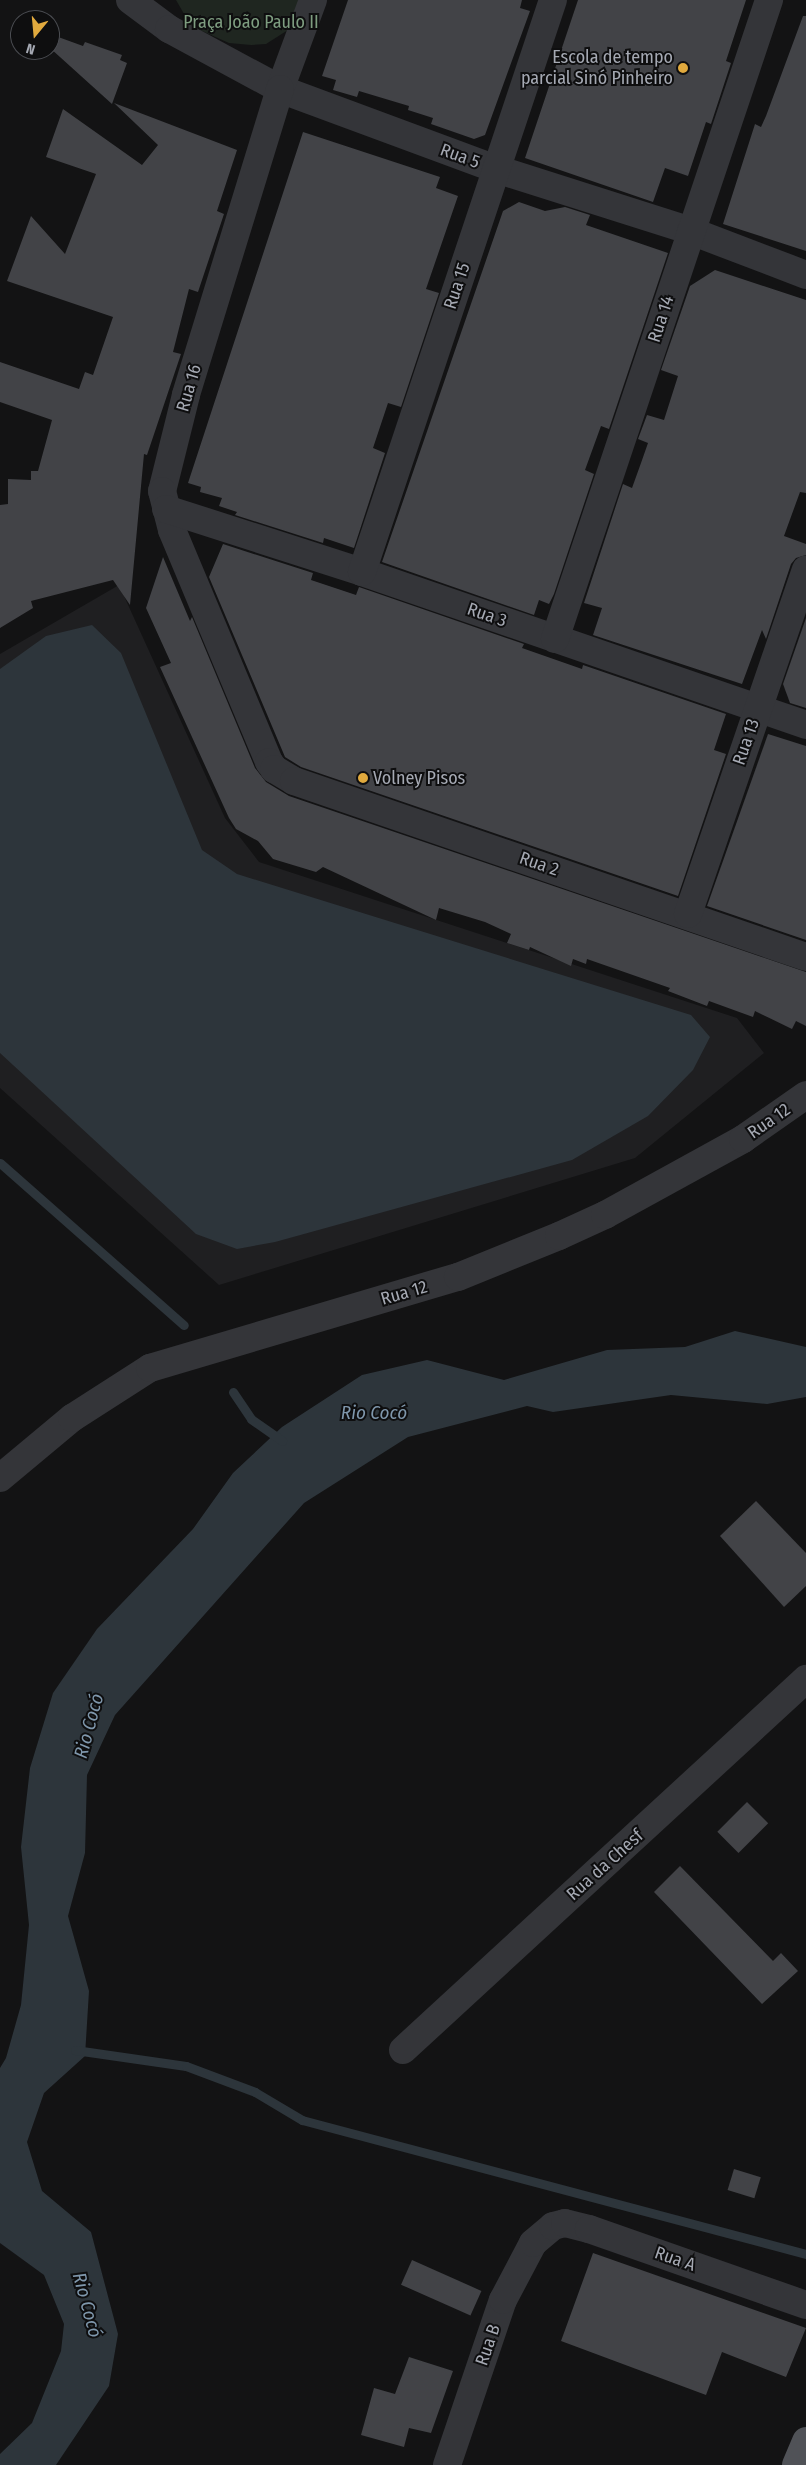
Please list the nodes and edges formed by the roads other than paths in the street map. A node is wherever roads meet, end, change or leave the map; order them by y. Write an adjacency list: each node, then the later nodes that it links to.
1 (313, 0): 5 (street, Rua 16)
2 (553, 0): 6 (street, Rua 15)
3 (769, 0): 7 (street, Rua 14)
4 (137, 2): 5 (street, Rua 5)
5 (280, 89): 6 (street, Rua 5); 9 (street, Rua 16)
6 (496, 169): 7 (street, Rua 5); 11 (street, Rua 15)
7 (691, 230): 8 (street, Rua 5); 12 (street, Rua 14)
8 (806, 275)
9 (166, 509): 11 (street, Rua 3); 15 (street, Rua 16)
10 (806, 570): 13 (street, Rua 13)
11 (362, 572): 12 (street, Rua 3)
12 (555, 639): 13 (street, Rua 3)
13 (758, 709): 14 (street, Rua 3); 16 (street, Rua 13)
14 (806, 725)
15 (274, 769): 16 (street, Rua 2)
16 (688, 914): 17 (street, Rua 2)
17 (806, 956)
18 (806, 1095): 19 (street, Rua 12)
19 (0, 1478)
20 (806, 1679): 21 (street, Rua da Chesf)
21 (403, 2050)
22 (544, 2232): 23 (street, Rua A); 25 (street, Rua B)
23 (806, 2305)
24 (806, 2441): 26 (main road)
25 (447, 2465)
26 (796, 2465)

